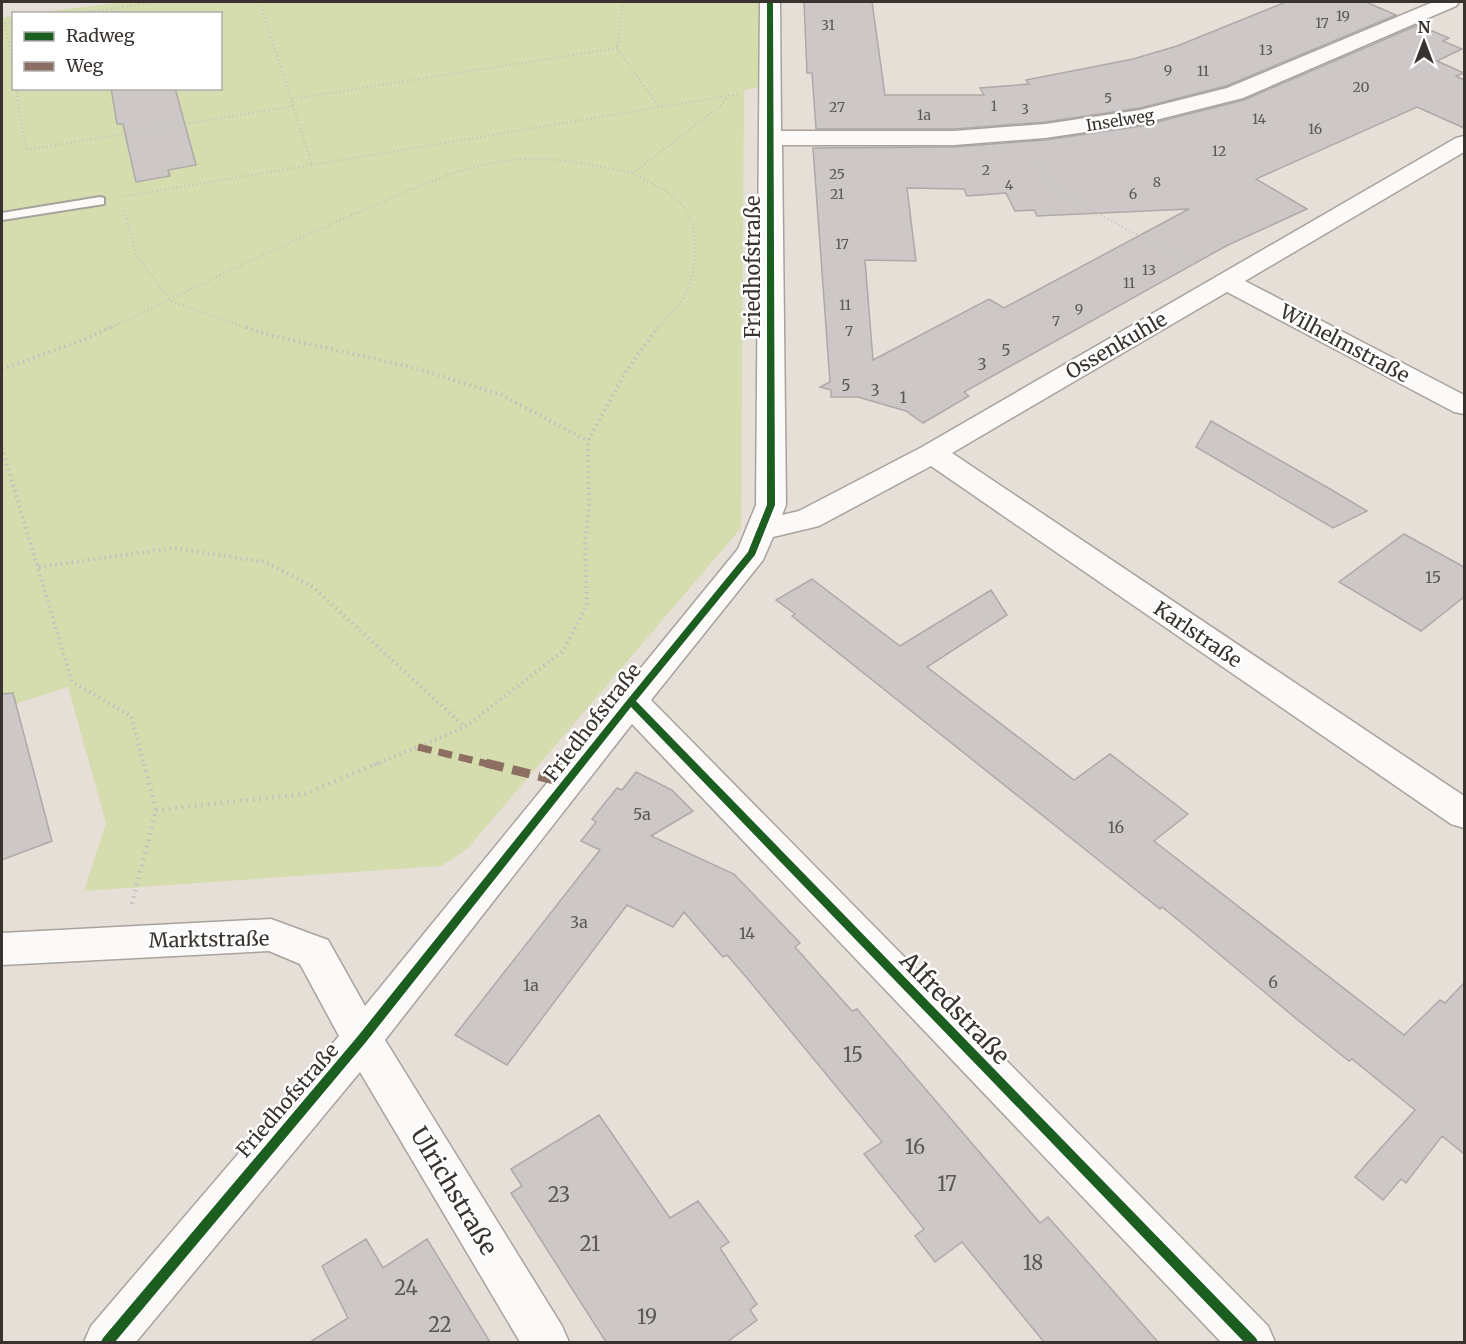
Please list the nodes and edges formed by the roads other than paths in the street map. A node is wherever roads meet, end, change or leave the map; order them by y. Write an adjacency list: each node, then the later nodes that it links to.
1 (770, 2): 3 (street, Friedhofstraße)
2 (1449, 2): 3 (street, Inselweg)
3 (769, 138): 10 (street, Friedhofstraße)
4 (1460, 151): 7 (street, Ossenkuhle)
5 (100, 201): 6 (lane)
6 (2, 218)
7 (1225, 281): 8 (street, Wilhelmstraße); 9 (street, Ossenkuhle)
8 (1464, 406)
9 (932, 453): 10 (street, Ossenkuhle); 12 (street, Karlstraße)
10 (761, 530): 11 (street, Friedhofstraße)
11 (631, 701): 14 (street, Friedhofstraße); 17 (street, Alfredstraße)
12 (1464, 814)
13 (2, 949): 14 (street, Marktstraße)
14 (362, 1039): 15 (street, Friedhofstraße); 16 (street, Ulrichstraße)
15 (107, 1342)
16 (546, 1342)
17 (1252, 1342)

